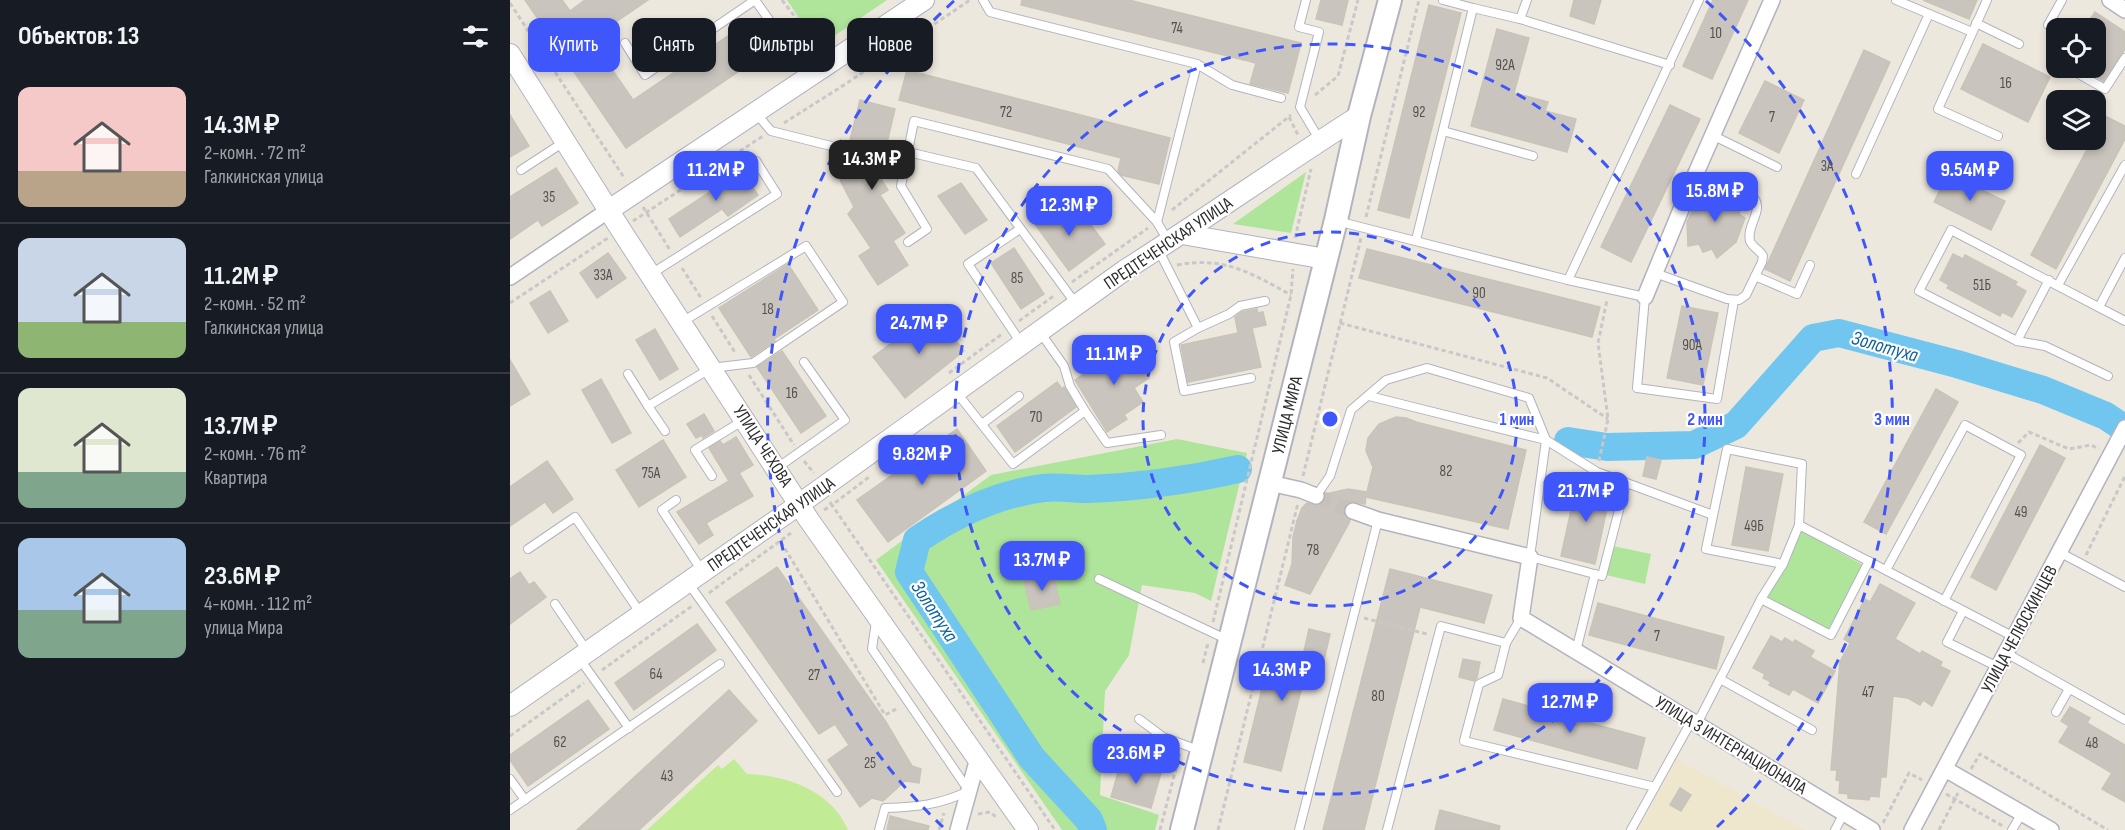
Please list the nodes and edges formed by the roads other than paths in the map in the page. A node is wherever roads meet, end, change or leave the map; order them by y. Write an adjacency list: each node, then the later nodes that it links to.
1 (755, 0): 21 (lane); 27 (lane)
2 (924, 0): 27 (street)
3 (983, 0): 25 (lane)
4 (1306, 0): 36 (lane)
5 (1390, 0): 31 (main road, УЛИЦА МИРА)
6 (1443, 0): 14 (lane)
7 (1527, 0): 18 (lane)
8 (1699, 0): 26 (lane)
9 (1772, 0): 33 (street)
10 (1896, 0): 16 (lane)
11 (1987, 0): 19 (lane)
12 (2062, 0): 17 (lane)
13 (2110, 0): 15 (street)
14 (1473, 8): 18 (lane); 32 (lane)
15 (2125, 10)
16 (1929, 14): 20 (lane); 45 (lane)
17 (2052, 18)
18 (1520, 19): 26 (lane)
19 (1976, 23): 20 (lane); 22 (lane)
20 (1972, 32): 34 (lane)
21 (625, 44)
22 (2019, 44)
23 (2125, 58): 28 (lane)
24 (512, 60): 35 (street, УЛИЦА ЧЕХОВА)
25 (1197, 64): 29 (lane); 48 (lane)
26 (1670, 65): 60 (lane)
27 (809, 76): 30 (street)
28 (2086, 78)
29 (1281, 98)
30 (756, 112): 37 (lane); 46 (street)
31 (1359, 116): 36 (street, ПРЕДТЕЧЕНСКАЯ УЛИЦА); 47 (main road, УЛИЦА МИРА)
32 (1443, 131): 39 (lane); 50 (lane)
33 (1712, 135): 42 (lane); 44 (street)
34 (1998, 136)
35 (565, 141): 43 (lane); 46 (street, УЛИЦА ЧЕХОВА)
36 (1312, 145): 52 (street, ПРЕДТЕЧЕНСКАЯ УЛИЦА)
37 (831, 146)
38 (908, 152): 48 (lane); 49 (lane); 51 (lane)
39 (1533, 156)
40 (756, 161): 57 (lane)
41 (2125, 165): 62 (lane)
42 (1777, 167)
43 (521, 170)
44 (1696, 173): 56 (street); 58 (lane)
45 (1856, 174)
46 (609, 210): 57 (street, УЛИЦА ЧЕХОВА); 59 (street)
47 (1335, 220): 50 (lane); 54 (main road, УЛИЦА МИРА)
48 (1157, 222): 52 (lane)
49 (1020, 229): 66 (lane); 73 (lane)
50 (1416, 240): 60 (lane)
51 (908, 242)
52 (1169, 248): 54 (street); 66 (street, ПРЕДТЕЧЕНСКАЯ УЛИЦА); 70 (lane)
53 (2125, 258): 67 (lane)
54 (1326, 259): 92 (main road, УЛИЦА МИРА)
55 (1810, 265): 58 (lane)
56 (1655, 273): 63 (street); 65 (lane)
57 (650, 275): 69 (street, УЛИЦА ЧЕХОВА)
58 (1755, 276): 65 (lane)
59 (510, 277)
60 (1568, 280): 63 (lane)
61 (2049, 280): 62 (lane); 72 (lane); 72 (lane)
62 (2058, 285): 67 (lane)
63 (1645, 297): 65 (lane)
64 (1265, 300): 70 (lane)
65 (1734, 300)
66 (1077, 305): 71 (street, ПРЕДТЕЧЕНСКАЯ УЛИЦА)
67 (2099, 307): 68 (lane)
68 (2125, 321)
69 (682, 322): 75 (street, УЛИЦА ЧЕХОВА); 75 (lane)
70 (1198, 328): 78 (lane)
71 (1040, 332): 73 (street, ПРЕДТЕЧЕНСКАЯ УЛИЦА); 83 (lane)
72 (2017, 341): 77 (lane)
73 (1022, 344): 79 (street, ПРЕДТЕЧЕНСКАЯ УЛИЦА)
74 (804, 362): 90 (lane)
75 (711, 368): 82 (lane); 84 (street, УЛИЦА ЧЕХОВА)
76 (628, 374): 82 (lane)
77 (2108, 376)
78 (1251, 378)
79 (950, 384): 85 (lane); 96 (street, ПРЕДТЕЧЕНСКАЯ УЛИЦА)
80 (1018, 396): 85 (lane)
81 (1369, 396): 88 (lane); 88 (lane); 94 (lane)
82 (648, 406): 86 (lane)
83 (1085, 411): 85 (lane); 87 (lane)
84 (745, 419): 90 (street, УЛИЦА ЧЕХОВА); 91 (lane)
85 (982, 424)
86 (665, 431)
87 (1161, 435)
88 (1546, 440): 93 (lane); 103 (lane)
89 (2118, 441): 102 (street, УЛИЦА ЧЕЛЮСКИНЦЕВ)
90 (777, 468): 96 (street, УЛИЦА ЧЕХОВА)
91 (712, 476)
92 (1269, 483): 94 (street); 118 (main road, УЛИЦА МИРА)
93 (1626, 483): 98 (lane); 107 (lane)
94 (1316, 496)
95 (676, 500): 108 (lane)
96 (800, 504): 108 (street, ПРЕДТЕЧЕНСКАЯ УЛИЦА); 116 (street, УЛИЦА ЧЕХОВА)
97 (1353, 511): 99 (street)
98 (1713, 515): 100 (lane); 105 (lane)
99 (1378, 520): 103 (street); 150 (lane)
100 (1799, 525): 104 (lane); 105 (lane)
101 (528, 549): 115 (lane)
102 (2059, 552): 110 (lane); 119 (street, УЛИЦА ЧЕЛЮСКИНЦЕВ)
103 (1530, 557): 107 (lane); 117 (street)
104 (1869, 561): 106 (lane); 111 (lane)
105 (1783, 564): 111 (lane)
106 (1886, 570): 112 (lane); 112 (lane)
107 (1595, 574): 121 (lane)
108 (695, 577): 115 (street, ПРЕДТЕЧЕНСКАЯ УЛИЦА); 141 (lane)
109 (1099, 579): 118 (lane)
110 (2125, 587)
111 (1761, 599): 126 (lane)
112 (1944, 601): 114 (lane)
113 (555, 604): 123 (lane)
114 (1963, 611): 119 (lane); 125 (lane)
115 (641, 615): 123 (street, ПРЕДТЕЧЕНСКАЯ УЛИЦА)
116 (877, 615): 136 (street, УЛИЦА ЧЕХОВА); 140 (lane)
117 (1521, 618): 120 (lane); 121 (street, УЛИЦА 3 ИНТЕРНАЦИОНАЛА)
118 (1220, 636): 135 (main road, УЛИЦА МИРА)
119 (2014, 637): 122 (street, УЛИЦА ЧЕЛЮСКИНЦЕВ)
120 (1506, 643): 139 (lane); 151 (lane)
121 (1576, 651): 132 (street, УЛИЦА 3 ИНТЕРНАЦИОНАЛА)
122 (2006, 653): 125 (street, УЛИЦА ЧЕЛЮСКИНЦЕВ); 127 (lane)
123 (583, 655): 128 (street, ПРЕДТЕЧЕНСКАЯ УЛИЦА); 133 (lane)
124 (720, 664): 133 (lane)
125 (1998, 668): 137 (street, УЛИЦА ЧЕЛЮСКИНЦЕВ)
126 (1720, 679): 132 (lane); 134 (lane)
127 (2069, 689): 129 (lane); 130 (lane)
128 (510, 706)
129 (2056, 712)
130 (2124, 718)
131 (1139, 719): 135 (lane)
132 (1694, 722): 139 (lane); 144 (street, УЛИЦА 3 ИНТЕРНАЦИОНАЛА)
133 (629, 728): 142 (lane)
134 (1812, 730)
135 (1192, 748): 149 (main road, УЛИЦА МИРА)
136 (978, 758): 140 (street); 148 (street, УЛИЦА ЧЕХОВА)
137 (1945, 769): 145 (street); 155 (street, УЛИЦА ЧЕЛЮСКИНЦЕВ)
138 (510, 779): 142 (lane)
139 (1654, 787): 152 (lane)
140 (969, 791): 146 (lane); 147 (street)
141 (837, 792)
142 (525, 800): 143 (lane)
143 (510, 810)
144 (1844, 813): 153 (lane); 154 (street, УЛИЦА 3 ИНТЕРНАЦИОНАЛА)
145 (2022, 813): 156 (lane); 157 (street)
146 (879, 830)
147 (958, 830)
148 (1028, 830)
149 (1182, 830)
150 (1299, 830)
151 (1387, 830)
152 (1631, 830)
153 (1835, 830)
154 (1872, 830)
155 (1912, 830)
156 (2012, 830)
157 (2051, 830)

